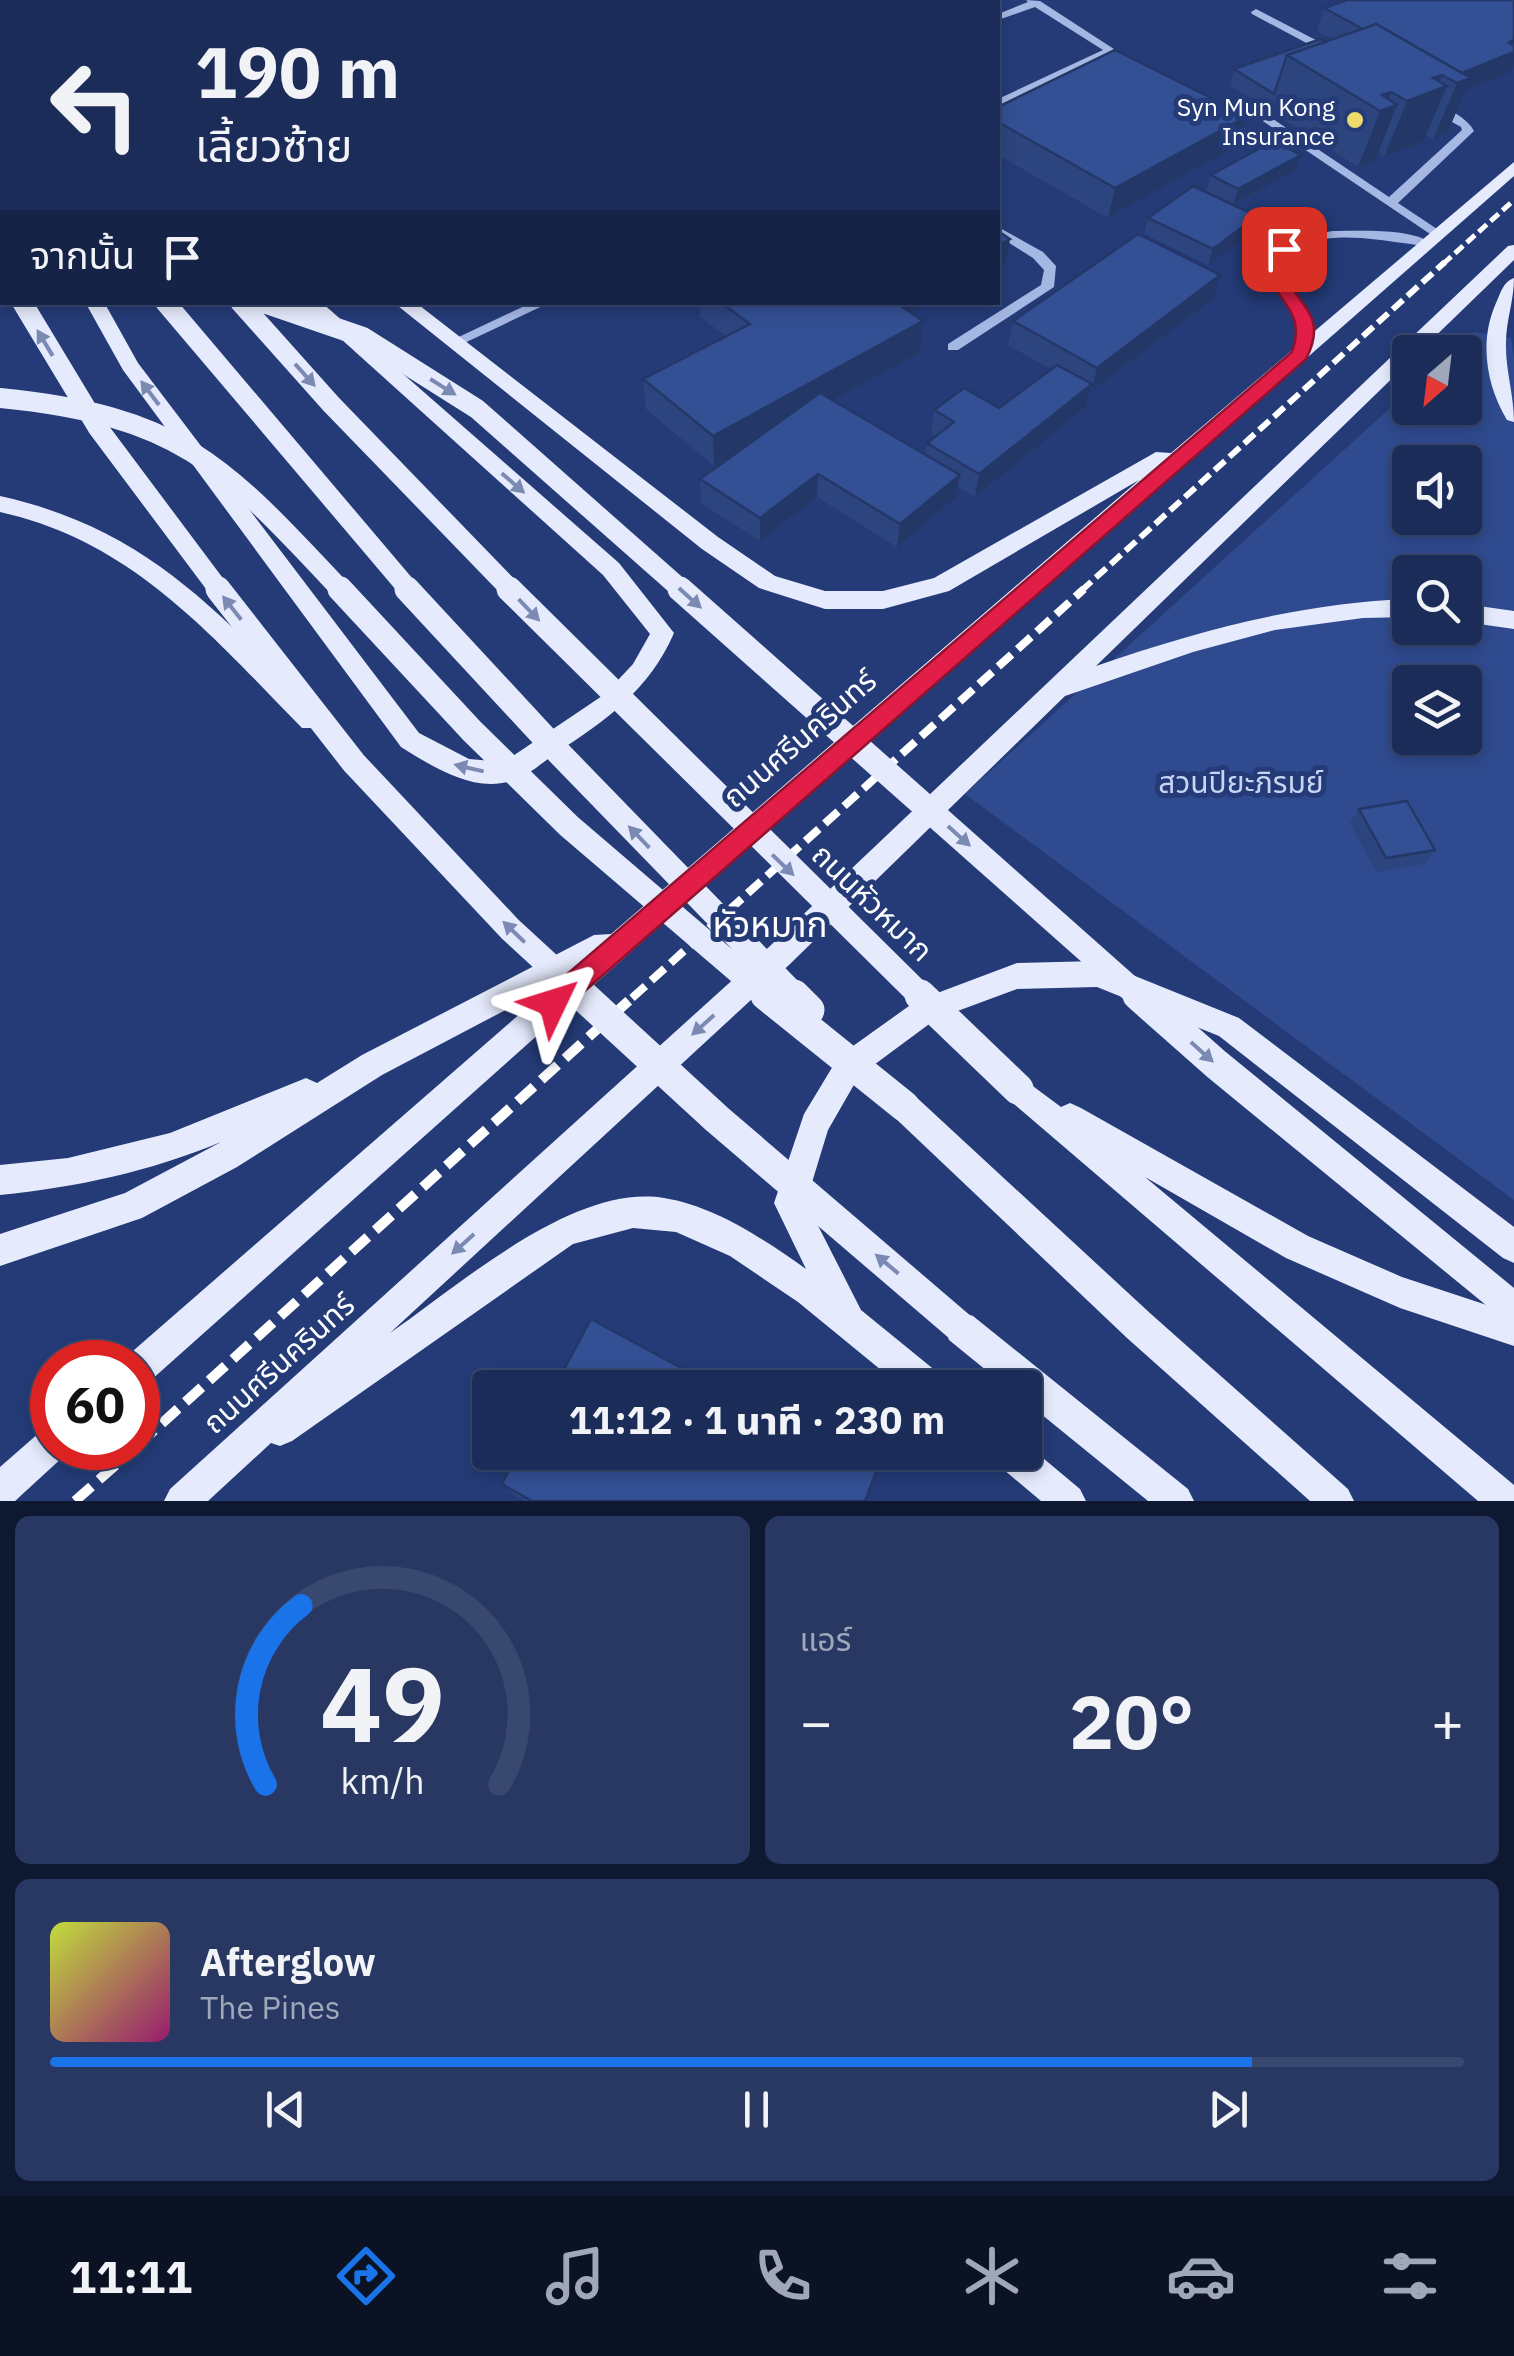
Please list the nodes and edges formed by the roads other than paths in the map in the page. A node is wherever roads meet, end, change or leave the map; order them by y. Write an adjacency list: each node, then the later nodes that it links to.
1 (1034, 2): 3 (street); 4 (street)
2 (1256, 12): 5 (street)
3 (1000, 16)
4 (1110, 51): 6 (street); 8 (street)
5 (1344, 59)
6 (1143, 70)
7 (1414, 97): 13 (street)
8 (1000, 102)
9 (1251, 109): 13 (street)
10 (1209, 110): 11 (street)
11 (1274, 150)
12 (1514, 167): 15 (main road, ถนนศรีนครินทร์)
13 (1390, 202): 15 (street)
14 (1000, 232): 27 (street)
15 (1432, 239): 28 (main road, ถนนศรีนครินทร์); 28 (street)
16 (1514, 250): 36 (main road, ถนนศรีนครินทร์)
17 (1512, 298): 30 (main road)
18 (24, 305): 37 (main road, one-way to 18, bridge)
19 (96, 305): 23 (main road, one-way to 19)
20 (167, 305): 41 (main road, one-way to 20, bridge)
21 (243, 305): 40 (main road, ถนนหัวหมาก, one-way to 40, bridge)
22 (270, 305): 45 (main road, one-way to 45, bridge)
23 (312, 305)
24 (406, 305): 26 (main road)
25 (538, 305): 26 (street)
26 (453, 343): 31 (main road)
27 (953, 346)
28 (1300, 355): 31 (main road, ถนนศรีนครินทร์)
29 (0, 398): 41 (main road, bridge)
30 (1510, 408)
31 (1213, 428): 38 (main road, ถนนศรีนครินทร์)
32 (0, 504): 37 (main road, bridge)
33 (1392, 608): 36 (main road)
34 (1482, 615): 35 (main road)
35 (1514, 620)
36 (1051, 692): 53 (main road, ถนนศรีนครินทร์, one-way to 53)
37 (354, 763): 55 (main road, one-way to 37, bridge)
38 (642, 924): 39 (main road); 48 (main road, ถนนศรีนครินทร์)
39 (372, 1066): 42 (main road); 44 (main road)
40 (1018, 1089): 47 (main road); 57 (main road, ถนนหัวหมาก)
41 (904, 1106): 56 (main road)
42 (0, 1180)
43 (1514, 1247): 46 (main road)
44 (0, 1250)
45 (1514, 1308)
46 (848, 1320): 49 (main road); 53 (main road)
47 (1514, 1330)
48 (160, 1351)
49 (908, 1370)
50 (30, 1464): 52 (main road)
51 (1031, 1470): 54 (main road)
52 (0, 1491)
53 (191, 1493)
54 (1068, 1501)
55 (1176, 1501)
56 (1336, 1501)
57 (1506, 1501)

